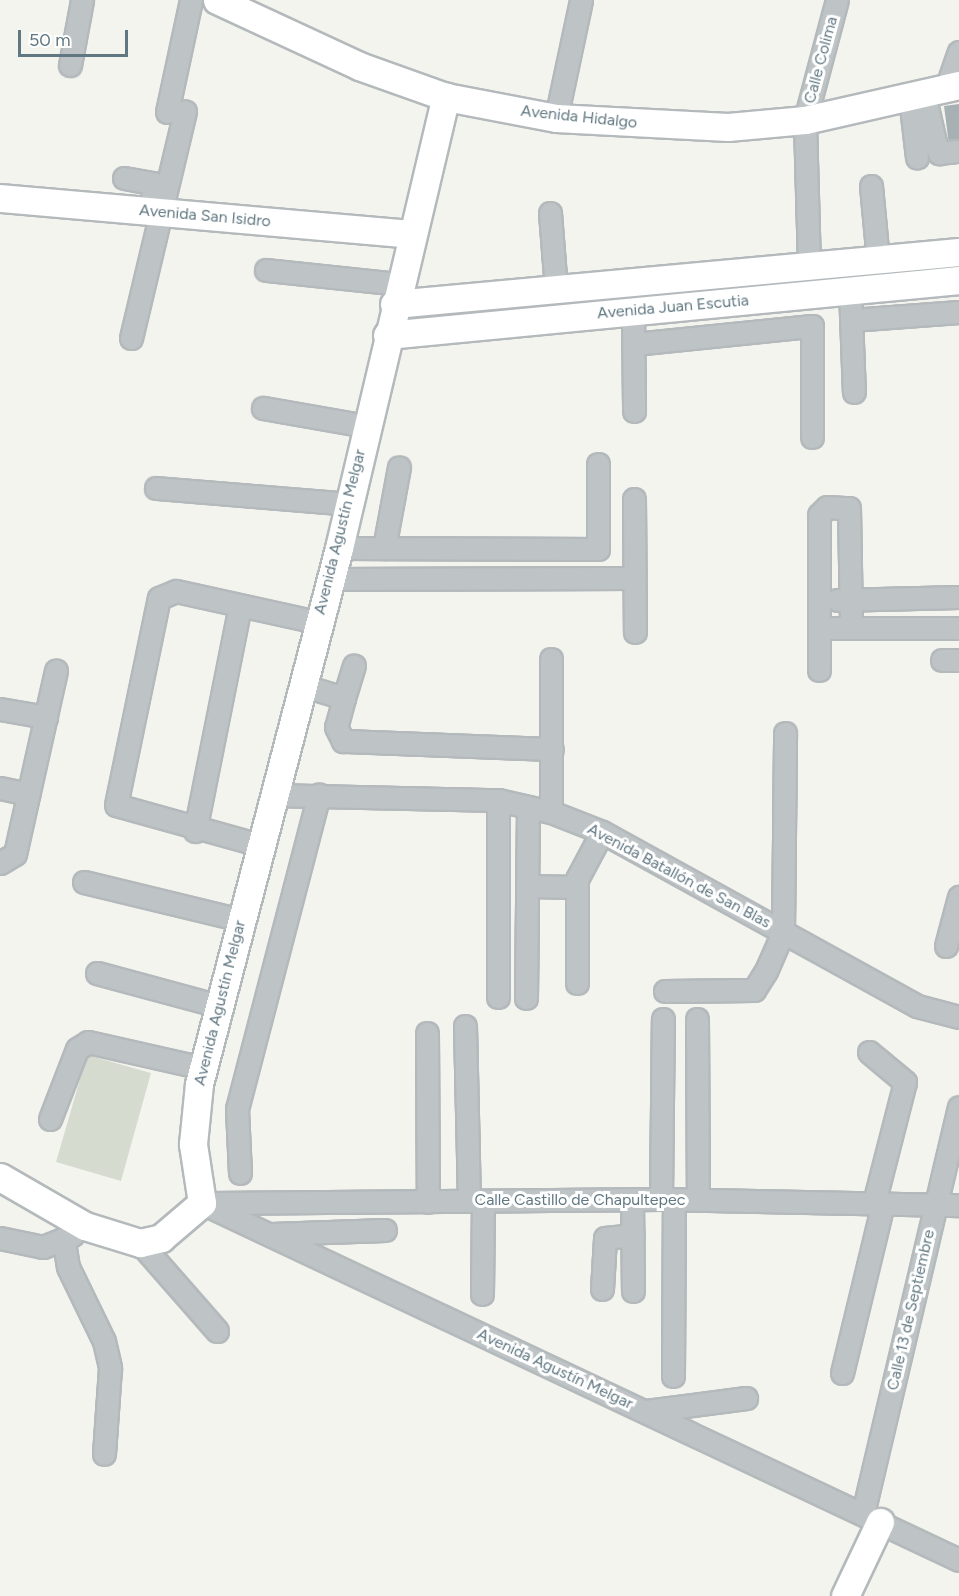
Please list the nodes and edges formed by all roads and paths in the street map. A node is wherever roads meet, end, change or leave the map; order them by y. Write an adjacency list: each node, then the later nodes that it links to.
1 (82, 0): 7 (street)
2 (191, 0): 17 (street)
3 (217, 0): 9 (main road, Avenida Hidalgo)
4 (580, 0): 10 (street)
5 (837, 0): 11 (street, Calle Colima)
6 (959, 52): 8 (street)
7 (70, 65)
8 (935, 92): 11 (main road, Avenida Hidalgo); 12 (street); 13 (street)
9 (446, 97): 10 (main road, Avenida Hidalgo); 19 (main road, Avenida Agustín Melgar)
10 (555, 118): 11 (main road, Avenida Hidalgo)
11 (805, 120): 22 (street, Calle Colima)
12 (959, 151)
13 (917, 158)
14 (124, 178): 17 (street)
15 (871, 186): 21 (street)
16 (0, 198): 17 (main road, Avenida San Isidro)
17 (156, 212): 19 (main road, Avenida San Isidro); 36 (street)
18 (550, 213): 25 (street)
19 (411, 234): 27 (main road, Avenida Agustín Melgar)
20 (959, 252): 21 (main road, Avenida Juan Escutia)
21 (878, 260): 22 (main road, Avenida Juan Escutia)
22 (809, 266): 25 (main road, Avenida Juan Escutia)
23 (266, 270): 27 (street)
24 (959, 280): 26 (main road, Avenida Juan Escutia)
25 (556, 289): 27 (main road, Avenida Juan Escutia)
26 (850, 290): 28 (main road, Avenida Juan Escutia); 32 (street)
27 (396, 294): 34 (main road, Avenida Agustín Melgar)
28 (811, 294): 29 (main road, Avenida Juan Escutia); 33 (street)
29 (719, 302): 30 (main road, Avenida Juan Escutia); 35 (street)
30 (633, 311): 34 (main road, Avenida Juan Escutia); 37 (street)
31 (959, 312): 32 (street)
32 (851, 320): 38 (street)
33 (812, 326): 35 (street); 42 (street)
34 (387, 334): 41 (main road, Avenida Agustín Melgar)
35 (721, 334): 37 (street)
36 (131, 338)
37 (634, 344): 40 (street)
38 (854, 392)
39 (263, 408): 41 (street)
40 (634, 411)
41 (366, 426): 47 (main road, Avenida Agustín Melgar)
42 (812, 437)
43 (598, 464): 50 (street)
44 (399, 467): 49 (street)
45 (156, 488): 47 (street)
46 (634, 499): 52 (street)
47 (349, 504): 48 (main road, Avenida Agustín Melgar)
48 (339, 548): 49 (street); 53 (main road, Avenida Agustín Melgar)
49 (384, 549): 50 (street)
50 (598, 549): 51 (street)
51 (598, 578): 52 (street); 53 (street)
52 (632, 578): 62 (street)
53 (330, 579): 58 (main road, Avenida Agustín Melgar)
54 (959, 597): 55 (street)
55 (850, 599): 56 (street); 56 (street); 59 (street)
56 (820, 600): 60 (street)
57 (240, 606): 58 (street); 80 (street); 80 (street)
58 (317, 622): 67 (main road, Avenida Agustín Melgar)
59 (851, 627): 60 (street); 61 (street)
60 (820, 628): 65 (street)
61 (959, 628)
62 (635, 632)
63 (551, 659): 72 (street)
64 (354, 666): 68 (street)
65 (819, 670)
66 (56, 671): 70 (street)
67 (301, 685): 68 (street); 76 (main road, Avenida Agustín Melgar)
68 (344, 698): 72 (street)
69 (0, 709): 70 (street)
70 (46, 717): 74 (street)
71 (785, 733): 89 (street)
72 (552, 750): 79 (street)
73 (0, 788): 74 (street)
74 (28, 794): 83 (street)
75 (319, 794): 76 (street, Avenida Batallón de San Blas); 77 (street, Avenida Batallón de San Blas); 106 (street)
76 (272, 795): 82 (main road, Avenida Agustín Melgar)
77 (498, 800): 78 (street, Avenida Batallón de San Blas); 94 (street)
78 (528, 807): 79 (street, Avenida Batallón de San Blas); 85 (street)
79 (551, 812): 81 (street, Avenida Batallón de San Blas)
80 (195, 831): 82 (street)
81 (602, 832): 86 (street); 89 (street, Avenida Batallón de San Blas)
82 (260, 845): 88 (main road, Avenida Agustín Melgar)
83 (0, 863)
84 (84, 882): 88 (street)
85 (527, 886): 86 (street); 95 (street)
86 (577, 887): 92 (street)
87 (959, 897): 90 (street)
88 (241, 920): 96 (main road, Avenida Agustín Melgar)
89 (783, 932): 93 (street); 97 (street, Avenida Batallón de San Blas)
90 (946, 946)
91 (98, 973): 96 (street)
92 (577, 983)
93 (665, 991)
94 (498, 997)
95 (526, 998)
96 (219, 1006): 103 (main road, Avenida Agustín Melgar)
97 (959, 1017)
98 (663, 1019): 108 (street)
99 (697, 1019): 110 (street)
100 (465, 1026): 111 (street)
101 (427, 1033): 112 (street)
102 (869, 1052): 114 (street)
103 (203, 1068): 104 (street); 113 (main road, Avenida Agustín Melgar)
104 (50, 1119)
105 (958, 1119): 115 (street, Calle 13 de Septiembre)
106 (240, 1173)
107 (0, 1177): 118 (main road)
108 (668, 1199): 109 (street, Calle Castillo de Chapultepec); 110 (street, Calle Castillo de Chapultepec); 128 (street)
109 (632, 1200): 111 (street, Calle Castillo de Chapultepec); 120 (street)
110 (698, 1200): 114 (street, Calle Castillo de Chapultepec)
111 (476, 1201): 112 (street, Calle Castillo de Chapultepec); 125 (street)
112 (428, 1202): 113 (street, Calle Castillo de Chapultepec)
113 (202, 1203): 119 (street, Avenida Agustín Melgar); 122 (main road)
114 (879, 1203): 115 (street, Calle Castillo de Chapultepec); 127 (street)
115 (936, 1204): 116 (street, Calle Castillo de Chapultepec); 132 (street, Calle 13 de Septiembre)
116 (959, 1205)
117 (385, 1230): 119 (street)
118 (75, 1234): 121 (street); 122 (main road); 131 (street)
119 (268, 1234): 130 (street, Avenida Agustín Melgar)
120 (633, 1235): 123 (street); 124 (street)
121 (0, 1238)
122 (140, 1243): 126 (street)
123 (602, 1289)
124 (633, 1291)
125 (482, 1294)
126 (217, 1331)
127 (842, 1373)
128 (673, 1376)
129 (746, 1398): 130 (street)
130 (646, 1412): 132 (street, Avenida Agustín Melgar)
131 (104, 1454)
132 (879, 1521): 133 (street, Avenida Agustín Melgar); 134 (main road); 135 (main road)
133 (959, 1560)
134 (845, 1596)
135 (863, 1596)

